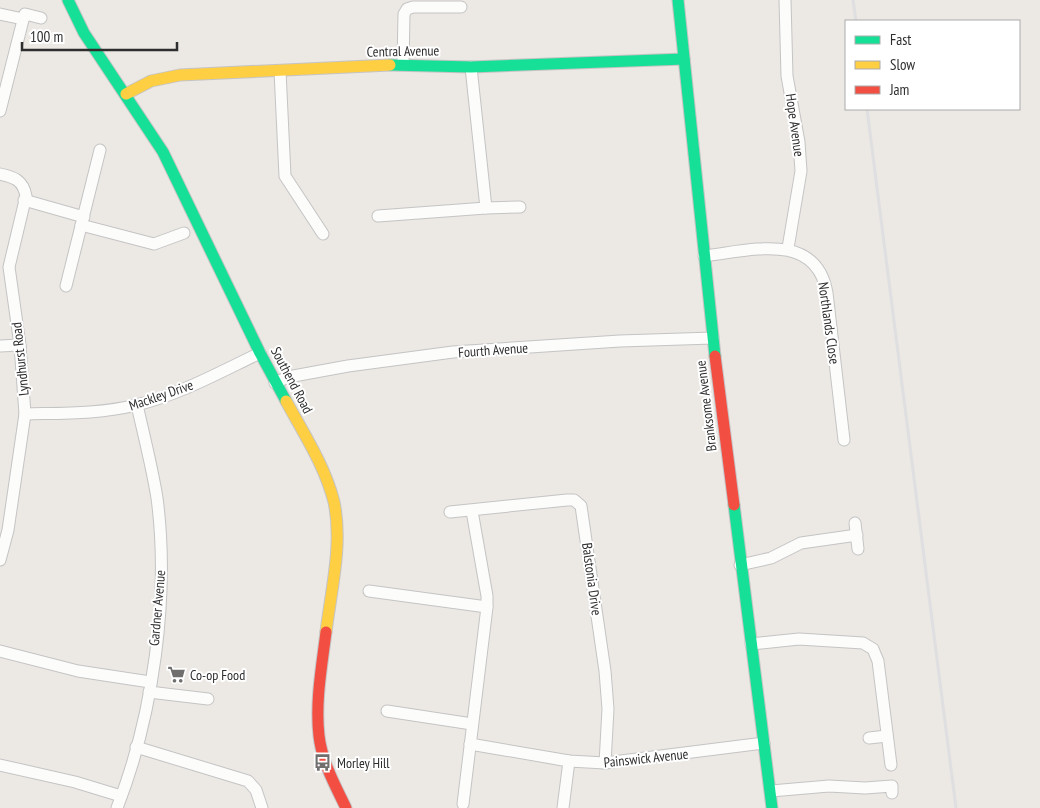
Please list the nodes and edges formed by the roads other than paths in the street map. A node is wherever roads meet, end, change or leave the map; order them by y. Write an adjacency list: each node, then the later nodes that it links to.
1 (68, 0): 12 (street, Southend Road)
2 (678, 0): 8 (street, Branksome Avenue)
3 (785, 0): 23 (street, Hope Avenue)
4 (462, 7): 9 (street)
5 (0, 14): 7 (street)
6 (41, 18): 7 (street)
7 (23, 19): 13 (street)
8 (684, 59): 10 (street, Central Avenue); 24 (street, Branksome Avenue)
9 (403, 64): 10 (street, Central Avenue); 11 (street, Central Avenue)
10 (471, 66): 18 (street)
11 (280, 71): 12 (street, Central Avenue); 22 (street)
12 (126, 94): 29 (street, Southend Road)
13 (0, 111)
14 (100, 150): 20 (street)
15 (0, 174): 16 (street)
16 (24, 200): 20 (street); 28 (street, Lyndhurst Road)
17 (520, 207): 18 (street)
18 (486, 208): 19 (street)
19 (378, 216)
20 (83, 221): 21 (street); 25 (street)
21 (184, 233)
22 (323, 234)
23 (788, 248): 24 (street); 33 (street, Northlands Close)
24 (704, 256): 26 (street, Branksome Avenue)
25 (66, 286)
26 (713, 338): 30 (street, Fourth Avenue); 41 (street, Branksome Avenue)
27 (0, 346): 28 (street)
28 (20, 346): 32 (street, Lyndhurst Road)
29 (260, 353): 30 (street, Southend Road); 31 (street, Mackley Drive)
30 (276, 383): 65 (street, Southend Road)
31 (137, 405): 32 (street, Mackley Drive); 46 (street, Gardner Avenue)
32 (25, 414): 37 (street, Lyndhurst Road)
33 (844, 440)
34 (472, 511): 35 (street, Balstonia Drive); 43 (street); 56 (street, Balstonia Drive)
35 (450, 512)
36 (855, 523): 38 (street)
37 (4, 529): 40 (street, Lyndhurst Road)
38 (857, 535): 39 (street); 41 (street)
39 (858, 549)
40 (0, 560)
41 (740, 565): 44 (street, Branksome Avenue)
42 (369, 591): 43 (street)
43 (487, 607): 49 (street)
44 (751, 644): 50 (street); 53 (street, Branksome Avenue)
45 (0, 651): 46 (street)
46 (150, 687): 47 (street); 54 (street, Gardner Avenue)
47 (208, 699)
48 (387, 711): 49 (street)
49 (472, 724): 52 (street)
50 (887, 736): 51 (street); 58 (street)
51 (869, 738)
52 (470, 744): 55 (street, Painswick Avenue); 62 (street)
53 (764, 744): 56 (street, Painswick Avenue); 59 (street, Branksome Avenue)
54 (136, 747): 61 (street, Gardner Avenue); 64 (street)
55 (569, 761): 56 (street, Painswick Avenue); 66 (street)
56 (605, 763)
57 (0, 765): 61 (street)
58 (891, 765)
59 (771, 791): 60 (street); 67 (street, Branksome Avenue)
60 (892, 793)
61 (121, 796): 63 (street, Gardner Avenue)
62 (463, 804)
63 (117, 808)
64 (262, 808)
65 (346, 808)
66 (563, 808)
67 (772, 808)

